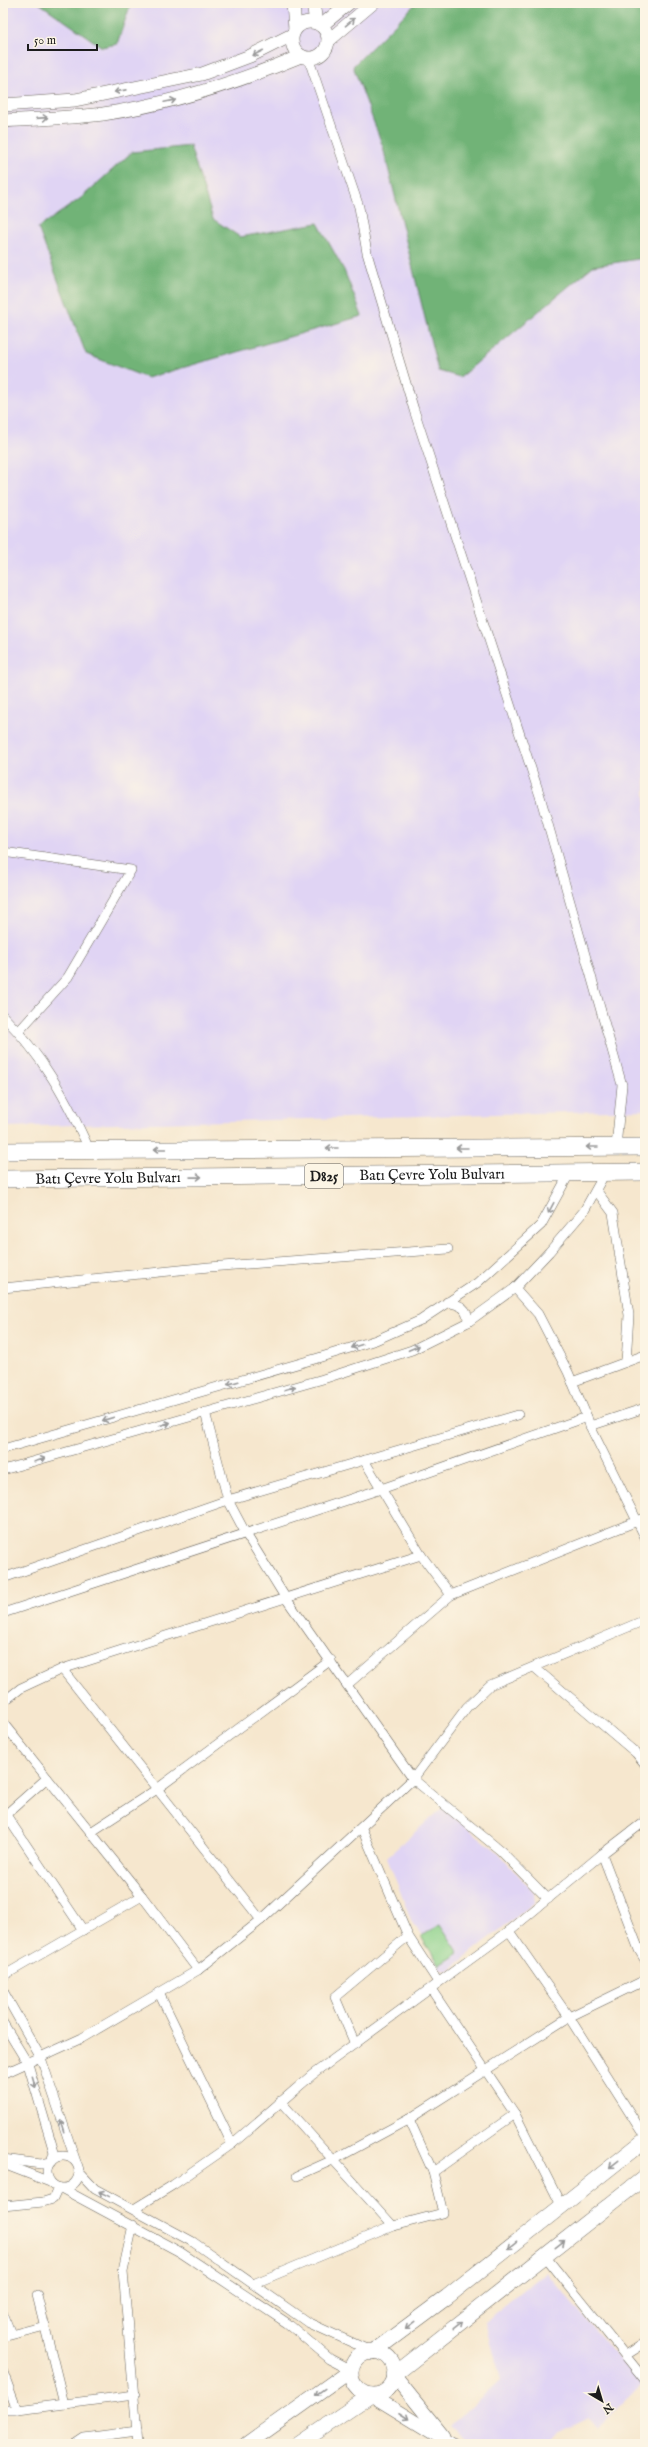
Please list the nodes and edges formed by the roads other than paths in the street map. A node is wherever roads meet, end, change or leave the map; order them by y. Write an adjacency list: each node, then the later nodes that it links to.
1 (293, 3): 6 (street)
2 (313, 3): 5 (street)
3 (349, 3): 5 (street)
4 (373, 3): 7 (street, one-way to 4)
5 (319, 24): 6 (street); 7 (street)
6 (294, 32): 8 (street); 9 (street, one-way to 9)
7 (328, 41): 8 (street)
8 (305, 58): 10 (street, one-way to 8); 14 (street)
9 (3, 105)
10 (3, 121)
11 (3, 852): 13 (street)
12 (3, 1016): 13 (street)
13 (19, 1031): 16 (street)
14 (616, 1147): 15 (highway, Batı Çevre Yolu Bulvarı / D825); 16 (highway, Batı Çevre Yolu Bulvarı / D825, one-way to 16)
15 (645, 1147)
16 (89, 1149): 17 (highway, Batı Çevre Yolu Bulvarı / D825)
17 (3, 1151)
18 (645, 1172): 19 (highway, Batı Çevre Yolu Bulvarı / D825)
19 (604, 1173): 20 (highway, Batı Çevre Yolu Bulvarı / D825); 22 (street)
20 (569, 1174): 21 (highway, Batı Çevre Yolu Bulvarı / D825, one-way to 20); 26 (street, one-way to 26)
21 (3, 1179)
22 (596, 1190): 25 (street); 29 (street)
23 (448, 1249): 24 (street)
24 (3, 1288)
25 (515, 1288): 27 (street); 30 (street)
26 (447, 1302): 27 (street); 36 (street, one-way to 36)
27 (468, 1322): 32 (street, one-way to 27)
28 (645, 1355): 29 (street)
29 (626, 1362): 30 (street)
30 (572, 1382): 34 (street)
31 (645, 1408): 35 (street)
32 (205, 1412): 38 (street, one-way to 32); 40 (street)
33 (518, 1416): 37 (street)
34 (587, 1417): 35 (street); 39 (street)
35 (590, 1426): 41 (street)
36 (3, 1448)
37 (364, 1460): 39 (street); 40 (street)
38 (3, 1470)
39 (381, 1489): 42 (street); 44 (street)
40 (228, 1500): 42 (street); 45 (street)
41 (641, 1520): 43 (street); 46 (street)
42 (246, 1534): 47 (street); 48 (street)
43 (645, 1537)
44 (421, 1555): 46 (street); 47 (street)
45 (3, 1578)
46 (451, 1595): 53 (street)
47 (285, 1597): 50 (street); 52 (street)
48 (3, 1613)
49 (645, 1620): 51 (street)
50 (331, 1660): 53 (street); 59 (street)
51 (534, 1667): 56 (street); 58 (street)
52 (62, 1669): 54 (street); 59 (street)
53 (348, 1684): 58 (street)
54 (3, 1702)
55 (3, 1723): 57 (street)
56 (645, 1764)
57 (47, 1778): 60 (street); 63 (street)
58 (413, 1779): 62 (street); 66 (street)
59 (157, 1789): 63 (street); 67 (street)
60 (4, 1816): 68 (street)
61 (645, 1822): 64 (street)
62 (362, 1829): 67 (street); 70 (street)
63 (90, 1832): 65 (street)
64 (602, 1854): 66 (street); 71 (street)
65 (142, 1896): 68 (street); 72 (street)
66 (548, 1900): 69 (street)
67 (261, 1920): 72 (street)
68 (83, 1930): 73 (street)
69 (509, 1930): 75 (street); 79 (street)
70 (408, 1936): 75 (street); 81 (street)
71 (645, 1960)
72 (198, 1970): 78 (street)
73 (3, 1976)
74 (645, 1980): 79 (street)
75 (438, 1982): 76 (street)
76 (431, 1989): 81 (street); 84 (street)
77 (3, 1991): 82 (street)
78 (158, 1993): 82 (street); 91 (street)
79 (569, 2017): 84 (street); 89 (street)
80 (3, 2023): 83 (street)
81 (356, 2044): 86 (street)
82 (41, 2058): 83 (street); 95 (street, one-way to 82)
83 (28, 2064): 85 (street); 94 (street, one-way to 94)
84 (484, 2071): 87 (street); 88 (street)
85 (3, 2074)
86 (280, 2101): 91 (street); 92 (street)
87 (515, 2114): 98 (street); 104 (street)
88 (409, 2119): 92 (street); 98 (street)
89 (645, 2137)
90 (645, 2140): 104 (main road, one-way to 104)
91 (232, 2144): 105 (street)
92 (335, 2159): 99 (street); 107 (street)
93 (3, 2160): 94 (street)
94 (51, 2162): 95 (street); 101 (street)
95 (76, 2162): 97 (street)
96 (3, 2163): 101 (street)
97 (79, 2172): 102 (street); 105 (street, one-way to 97)
98 (432, 2172): 107 (street)
99 (297, 2176)
100 (645, 2177): 108 (main road, one-way to 100)
101 (50, 2182): 102 (street)
102 (61, 2188): 103 (street); 106 (street)
103 (3, 2206)
104 (561, 2206): 115 (main road, one-way to 115)
105 (134, 2209): 109 (street)
106 (133, 2225): 117 (street); 121 (street)
107 (393, 2226): 109 (street)
108 (545, 2256): 116 (street); 119 (main road, one-way to 108)
109 (253, 2284): 115 (street)
110 (37, 2295): 112 (street)
111 (3, 2314): 113 (street)
112 (45, 2326): 113 (street); 123 (street)
113 (7, 2336)
114 (645, 2343): 116 (street)
115 (373, 2352): 117 (main road); 119 (main road)
116 (626, 2356): 120 (street)
117 (351, 2370): 122 (main road); 130 (main road, one-way to 130)
118 (3, 2372): 125 (street)
119 (394, 2375): 122 (main road); 127 (street)
120 (645, 2380)
121 (135, 2395): 123 (street); 126 (street)
122 (371, 2395): 127 (street, one-way to 127); 131 (main road)
123 (64, 2404): 125 (street)
124 (3, 2410): 125 (street)
125 (17, 2410)
126 (137, 2431): 128 (street); 129 (street)
127 (449, 2442)
128 (75, 2444)
129 (138, 2444)
130 (247, 2444)
131 (299, 2444)

